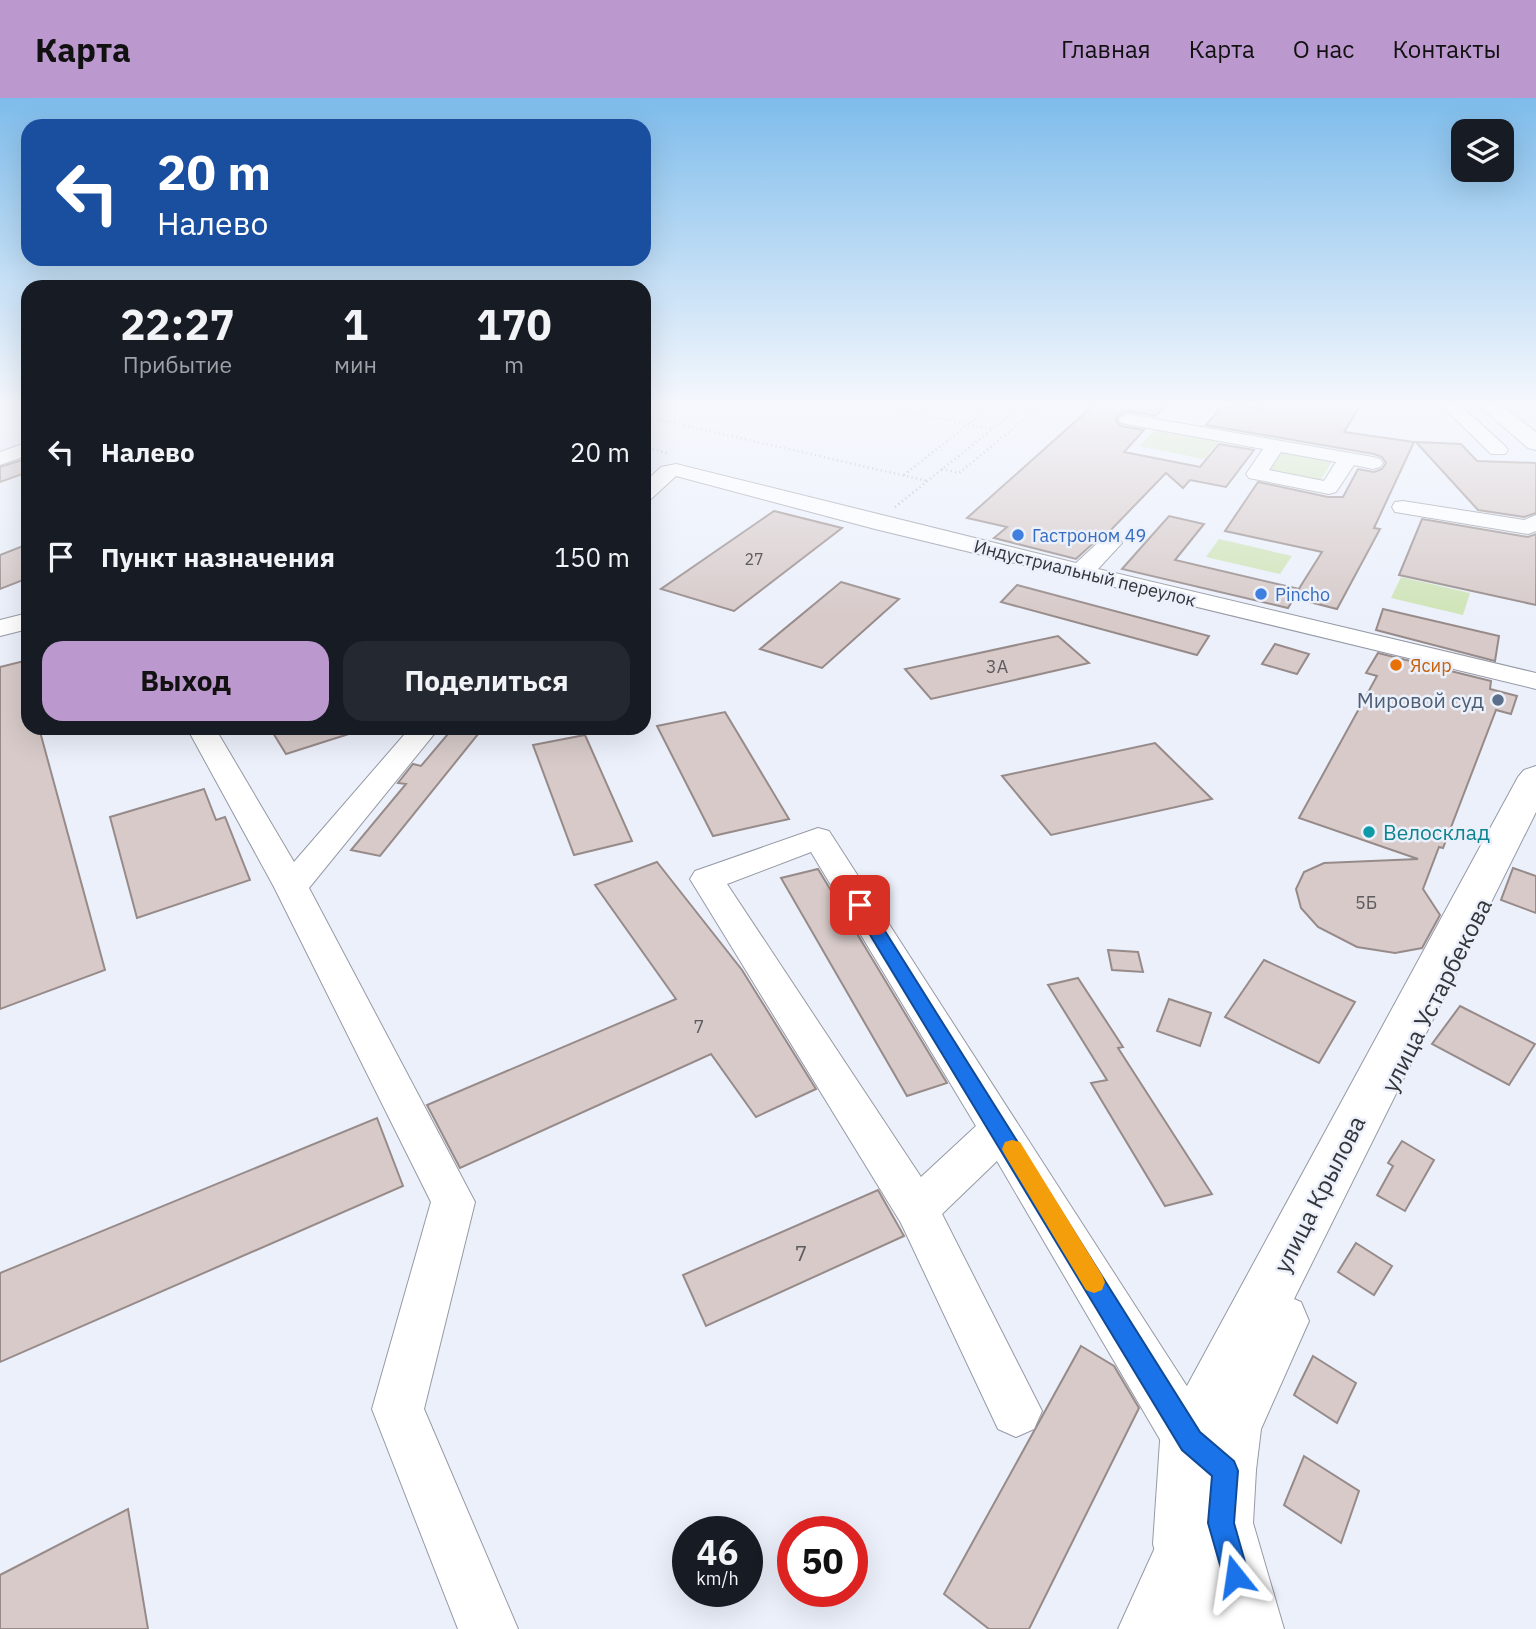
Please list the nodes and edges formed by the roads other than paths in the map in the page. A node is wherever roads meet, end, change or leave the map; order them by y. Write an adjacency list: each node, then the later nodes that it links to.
1 (694, 474): 7 (street, Индустриальный переулок)
2 (1258, 474): 3 (street)
3 (1338, 474)
4 (1404, 507): 5 (street)
5 (1536, 522)
6 (1111, 543): 7 (street)
7 (1081, 572): 10 (street, Индустриальный переулок)
8 (21, 623): 9 (street)
9 (0, 628)
10 (1536, 681)
11 (205, 735): 15 (street)
12 (419, 735): 15 (street)
13 (1536, 777): 19 (main road, улица Крылова)
14 (1536, 796): 19 (main road, улица Устарбекова)
15 (291, 887): 21 (street)
16 (1001, 1130): 17 (street); 17 (street); 19 (street)
17 (917, 1209): 18 (street)
18 (1016, 1411)
19 (1208, 1456): 20 (street); 24 (main road, улица Устарбекова)
20 (1186, 1544): 22 (street); 23 (main road)
21 (488, 1629)
22 (1148, 1629)
23 (1210, 1629)
24 (1250, 1629)

